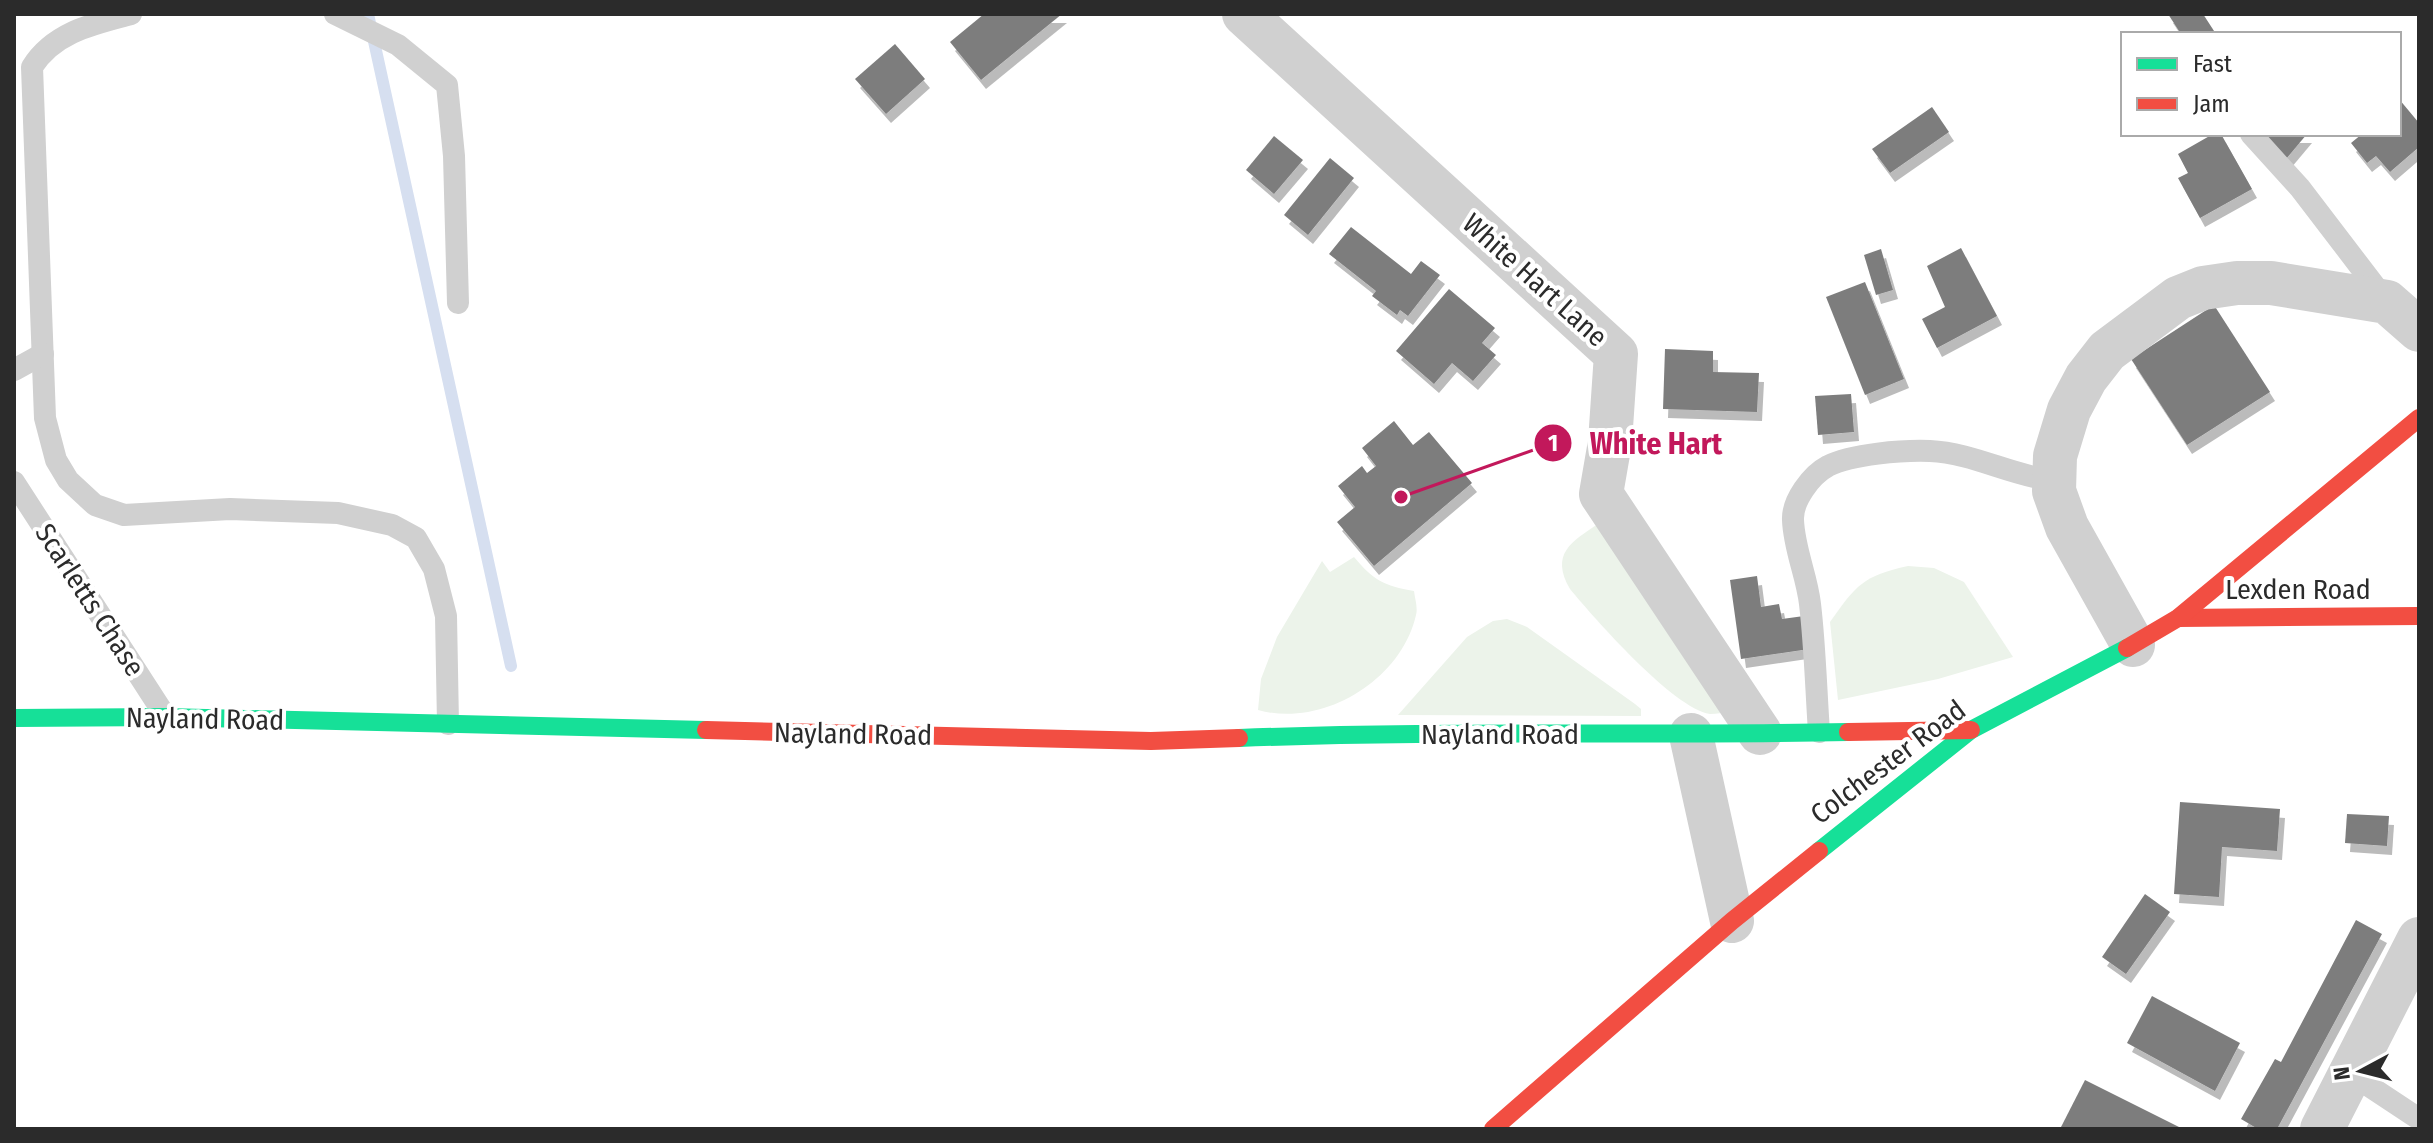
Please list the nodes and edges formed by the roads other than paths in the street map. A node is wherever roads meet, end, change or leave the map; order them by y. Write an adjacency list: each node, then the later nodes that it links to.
1 (131, 14): 7 (lane)
2 (335, 14): 5 (lane)
3 (1244, 14): 20 (street, White Hart Lane)
4 (2253, 136): 6 (lane)
5 (458, 303)
6 (2403, 316): 10 (street)
7 (43, 354): 8 (lane); 17 (lane)
8 (14, 370)
9 (2419, 418): 13 (street, Colchester Road)
10 (2055, 481): 14 (street); 19 (lane)
11 (14, 482): 15 (lane, Scarletts Chase)
12 (2419, 616): 13 (street, Lexden Road)
13 (2178, 618): 14 (street, Colchester Road)
14 (2133, 645): 18 (street, Colchester Road)
15 (166, 717): 16 (street, Nayland Road); 17 (street, Nayland Road)
16 (14, 718)
17 (448, 724): 21 (street, Nayland Road)
18 (1971, 730): 19 (street, Nayland Road); 22 (street, Colchester Road)
19 (1819, 732): 20 (street, Nayland Road)
20 (1760, 733): 21 (street, Nayland Road)
21 (1691, 735): 22 (street)
22 (1732, 921): 26 (street, Colchester Road)
23 (2419, 939): 24 (street)
24 (2351, 1074): 25 (lane); 27 (street)
25 (2419, 1119)
26 (1493, 1129)
27 (2322, 1129)

